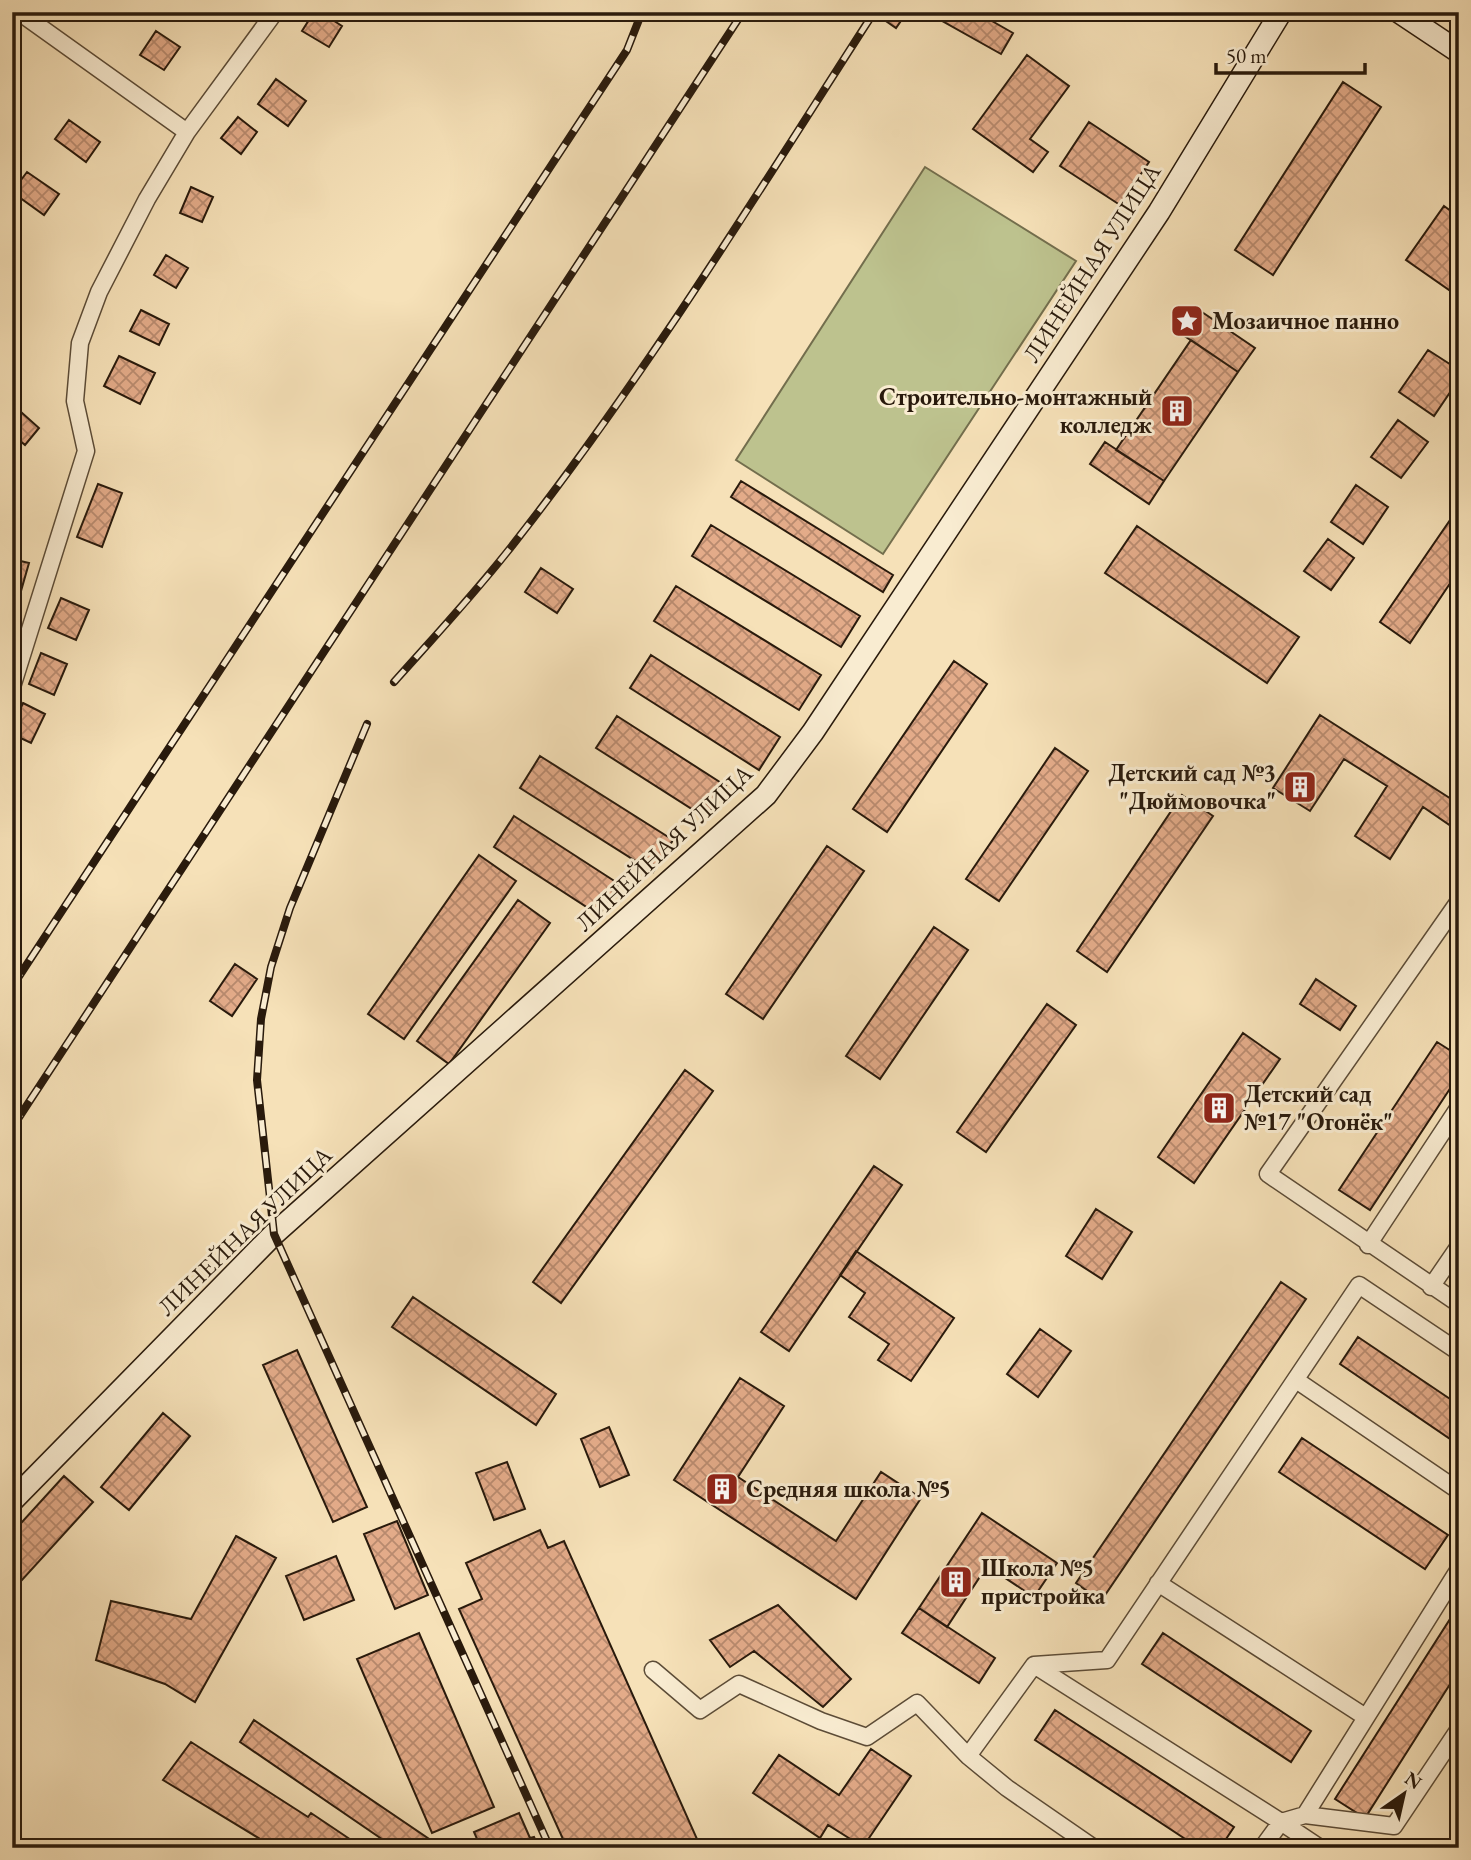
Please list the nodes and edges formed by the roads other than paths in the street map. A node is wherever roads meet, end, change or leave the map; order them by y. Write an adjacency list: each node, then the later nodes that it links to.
1 (19, 12): 6 (street)
2 (275, 12): 6 (street)
3 (1281, 12): 17 (main road, ЛИНЕЙНАЯ УЛИЦА)
4 (1399, 12): 5 (main road)
5 (1459, 52)
6 (187, 132): 7 (street)
7 (12, 687)
8 (1459, 901): 10 (street)
9 (1459, 1107): 10 (street)
10 (1368, 1245): 12 (street)
11 (1459, 1246): 12 (street)
12 (1431, 1287): 13 (street)
13 (1459, 1304)
14 (1459, 1352): 15 (street)
15 (1296, 1380): 16 (street); 19 (street)
16 (1459, 1491)
17 (12, 1501)
18 (1459, 1569): 22 (street)
19 (1158, 1583): 20 (street); 22 (street)
20 (1034, 1665): 24 (street); 26 (street)
21 (653, 1670): 24 (street)
22 (1364, 1716): 25 (street)
23 (1459, 1729): 25 (street)
24 (968, 1756): 27 (street)
25 (1305, 1815): 26 (street)
26 (1281, 1822): 28 (street); 29 (street)
27 (1094, 1848)
28 (1262, 1848)
29 (1320, 1848)

